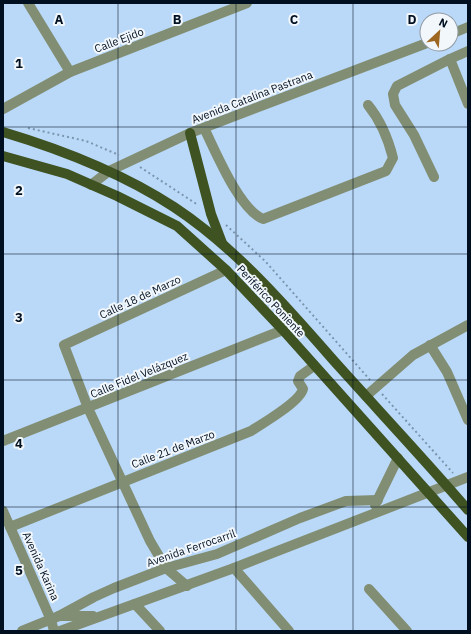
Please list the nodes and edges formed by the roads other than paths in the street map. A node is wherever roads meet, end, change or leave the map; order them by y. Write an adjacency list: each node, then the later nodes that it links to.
1 (29, 3): 7 (street)
2 (247, 3): 3 (street, Calle Ejido)
3 (226, 7): 7 (street, Calle Ejido)
4 (419, 46): 11 (street, Avenida Catalina Pastrana)
5 (468, 51): 6 (street)
6 (450, 59): 8 (street); 16 (street)
7 (70, 72): 10 (street, Calle Ejido)
8 (468, 104)
9 (368, 105): 11 (street)
10 (3, 109)
11 (204, 128): 13 (street, Avenida Catalina Pastrana)
12 (3, 132): 15 (main road, Periférico Poniente)
13 (190, 133): 15 (street, Avenida Catalina Pastrana); 18 (main road)
14 (3, 156): 17 (main road, Periférico Poniente)
15 (109, 171): 17 (street, Avenida Catalina Pastrana); 18 (main road, Periférico Poniente)
16 (434, 177)
17 (91, 185): 19 (main road, Periférico Poniente)
18 (222, 242): 24 (main road, Periférico Poniente)
19 (226, 270): 21 (main road, Periférico Poniente); 25 (street, Calle 18 de Marzo)
20 (468, 325): 22 (street)
21 (283, 330): 23 (main road, Periférico Poniente); 25 (street, Calle Fidel Velázquez)
22 (430, 345): 24 (street); 26 (street)
23 (314, 366): 28 (main road, Periférico Poniente); 30 (street, Calle 21 de Marzo)
24 (366, 396): 31 (main road, Periférico Poniente)
25 (88, 408): 27 (street, Calle Fidel Velázquez); 30 (street)
26 (468, 420)
27 (3, 441)
28 (398, 458): 32 (main road, Periférico Poniente); 33 (street)
29 (468, 477): 31 (street)
30 (123, 481): 37 (street, Calle 21 de Marzo); 39 (street)
31 (447, 486): 32 (street); 34 (main road, Periférico Poniente)
32 (430, 493): 36 (street); 38 (main road, Periférico Poniente)
33 (378, 500): 36 (street); 39 (street, Avenida Ferrocarril)
34 (468, 510)
35 (3, 511): 37 (street, Avenida Karina)
36 (362, 519): 40 (street)
37 (10, 527): 45 (street, Avenida Karina)
38 (468, 537)
39 (166, 568): 41 (street); 45 (street, Avenida Ferrocarril)
40 (234, 568): 41 (street); 50 (street)
41 (187, 586): 43 (street)
42 (369, 590): 51 (street)
43 (135, 604): 44 (street); 49 (street)
44 (101, 616): 45 (street); 48 (street)
45 (55, 618): 46 (street, Avenida Ferrocarril); 47 (street, Avenida Karina)
46 (22, 631)
47 (54, 631)
48 (60, 631)
49 (160, 631)
50 (289, 631)
51 (407, 631)

